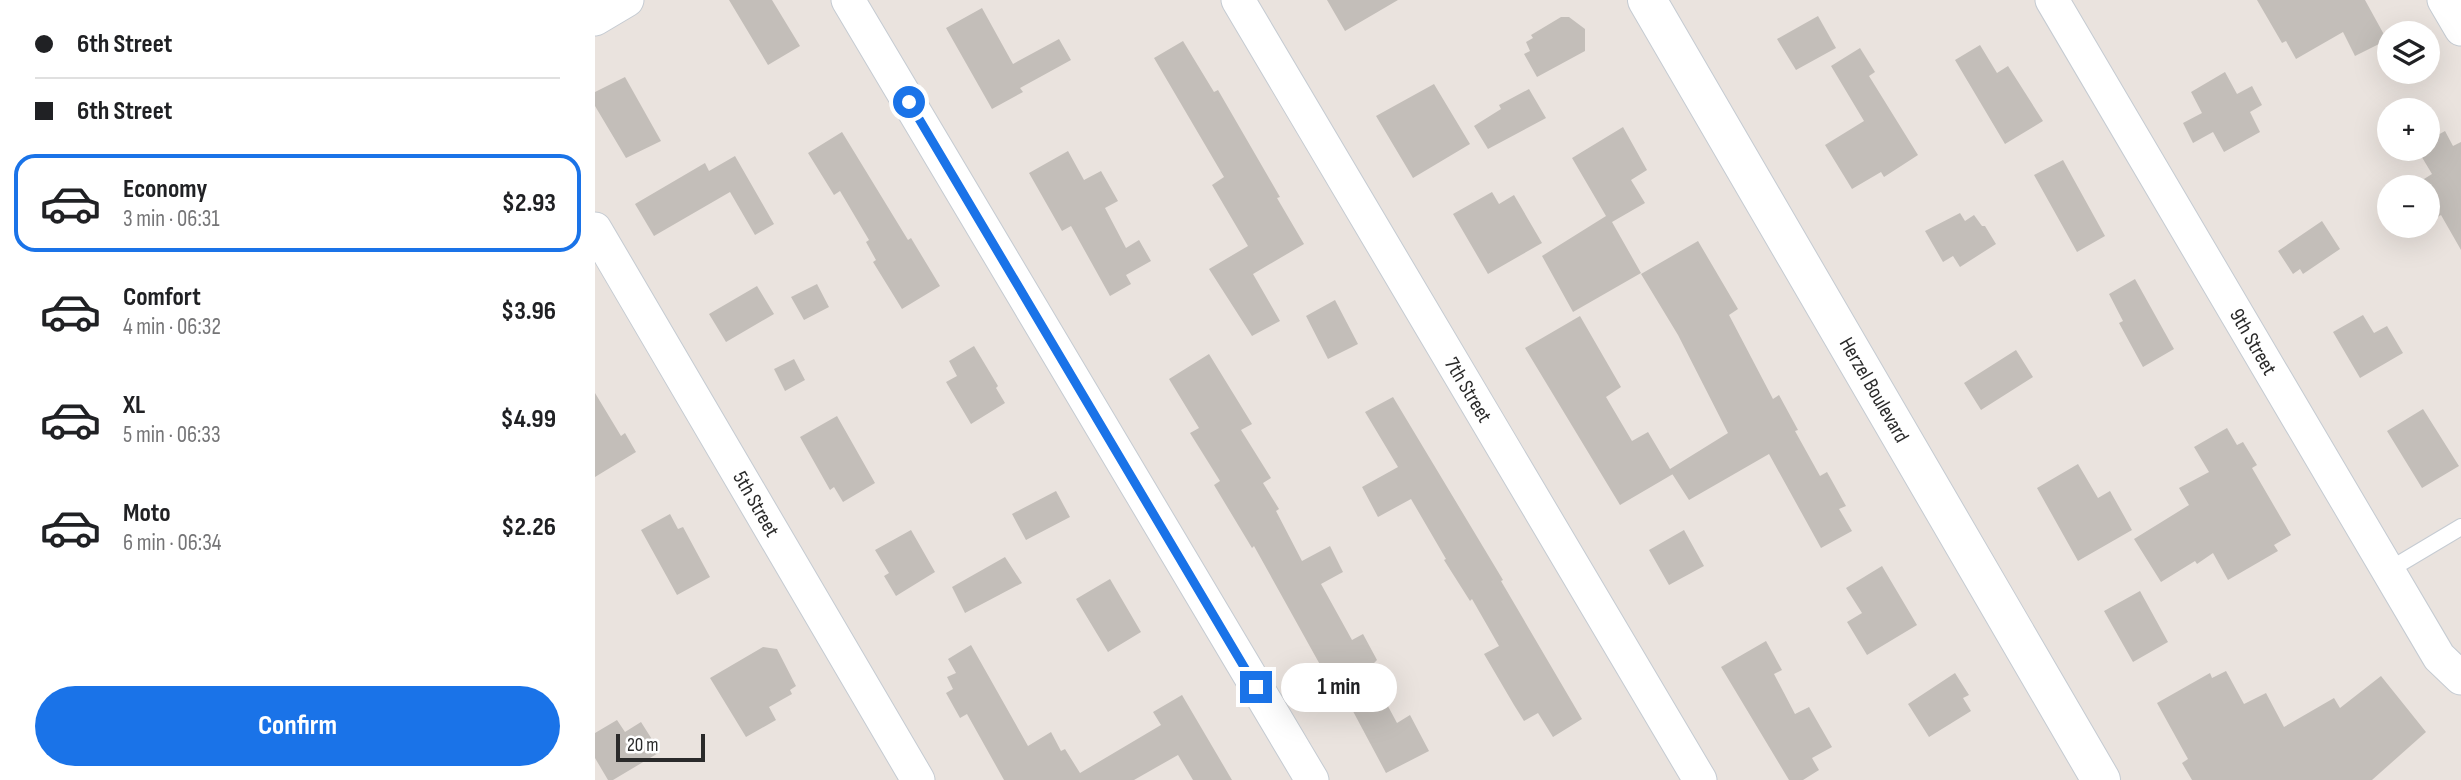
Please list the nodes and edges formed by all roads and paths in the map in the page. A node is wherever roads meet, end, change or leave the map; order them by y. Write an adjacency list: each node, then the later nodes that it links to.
1 (627, 0): 7 (street)
2 (848, 0): 14 (street)
3 (1238, 0): 15 (street, 7th Street)
4 (1647, 0): 16 (street, Herzel Boulevard)
5 (2052, 0): 11 (street, 9th Street)
6 (2444, 0): 8 (street)
7 (595, 19)
8 (2461, 29)
9 (595, 229): 13 (street, 5th Street)
10 (2461, 527): 11 (lane)
11 (2389, 570): 12 (street, 9th Street)
12 (2461, 678)
13 (918, 780)
14 (1312, 780)
15 (1700, 780)
16 (2101, 780)

